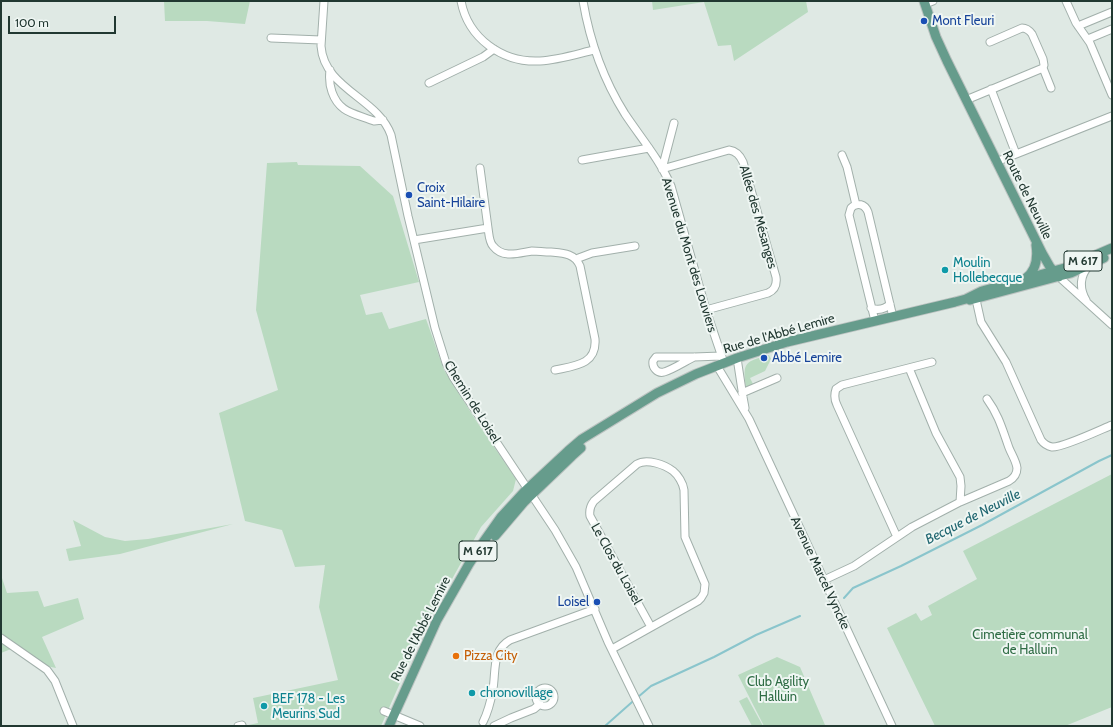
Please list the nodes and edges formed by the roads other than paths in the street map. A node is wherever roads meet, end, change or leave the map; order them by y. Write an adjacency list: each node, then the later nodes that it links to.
1 (324, 1): 11 (street, Chemin de Loisel)
2 (461, 1): 13 (street)
3 (582, 1): 14 (street, Avenue du Mont des Louviers)
4 (1066, 1): 7 (street)
5 (928, 2): 21 (main road, Route de Neuville)
6 (1112, 12): 7 (street)
7 (1078, 26): 10 (street)
8 (1112, 29): 10 (street)
9 (271, 38): 11 (street)
10 (1088, 39): 20 (street)
11 (322, 40): 16 (street, Chemin de Loisel)
12 (990, 42): 15 (street)
13 (494, 49): 14 (street); 17 (street)
14 (594, 50): 25 (street, Avenue du Mont des Louviers)
15 (1043, 68): 18 (street); 19 (street)
16 (330, 70): 23 (street, Chemin de Loisel); 23 (street)
17 (429, 83)
18 (1051, 88)
19 (991, 89): 21 (street); 26 (street, Route de Neuville)
20 (1112, 95)
21 (966, 100): 29 (main road, Route de Neuville)
22 (1112, 116): 26 (street)
23 (383, 120): 35 (street, Chemin de Loisel)
24 (674, 123): 31 (street, Avenue du Mont des Louviers)
25 (649, 148): 28 (street); 31 (street, Avenue du Mont des Louviers)
26 (1016, 154): 29 (street)
27 (842, 155): 32 (street)
28 (582, 160)
29 (996, 162): 34 (main road, Route de Neuville)
30 (480, 168): 33 (street)
31 (662, 169): 47 (street, Avenue du Mont des Louviers); 47 (street, Allée des Mésanges)
32 (856, 205): 44 (street); 46 (street)
33 (488, 228): 35 (street); 39 (street)
34 (1032, 233): 41 (main road, Route de Neuville); 42 (main road)
35 (414, 240): 62 (street, Chemin de Loisel)
36 (635, 246): 39 (street)
37 (1112, 248): 41 (main road, M 617)
38 (1112, 253): 40 (main road, M 617)
39 (576, 259): 56 (street)
40 (1090, 265): 41 (main road, M 617); 45 (street)
41 (1056, 274): 42 (main road, Rue de l'Abbé Lemire / M 617); 43 (main road, Rue de l'Abbé Lemire / M 617); 45 (street, Route de Neuville)
42 (1023, 280): 43 (main road, Rue de l'Abbé Lemire / M 617)
43 (975, 296): 48 (main road, Rue de l'Abbé Lemire / M 617); 61 (street)
44 (890, 304): 46 (street); 48 (street)
45 (1089, 305): 50 (street, Route de Neuville)
46 (872, 308): 49 (street)
47 (706, 310): 53 (street, Avenue du Mont des Louviers)
48 (893, 317): 49 (main road, Rue de l'Abbé Lemire / M 617)
49 (875, 321): 52 (main road, Rue de l'Abbé Lemire / M 617)
50 (1112, 325)
51 (694, 357): 51 (street); 53 (street)
52 (737, 358): 53 (main road, Rue de l'Abbé Lemire / M 617); 58 (street, Avenue Marcel Vyncke)
53 (721, 362): 60 (street, Avenue Marcel Vyncke); 62 (main road, Rue de l'Abbé Lemire / M 617)
54 (932, 362): 55 (street)
55 (909, 368): 63 (street); 64 (street)
56 (556, 370)
57 (777, 378): 58 (street)
58 (742, 393): 60 (street, Avenue Marcel Vyncke)
59 (987, 400): 63 (street)
60 (749, 419): 65 (street, Avenue Marcel Vyncke)
61 (1112, 425)
62 (530, 492): 66 (street, Chemin de Loisel); 72 (main road, Rue de l'Abbé Lemire / M 617)
63 (960, 502): 64 (street)
64 (897, 537): 65 (street)
65 (824, 580): 80 (street, Avenue Marcel Vyncke)
66 (594, 610): 69 (street, Chemin de Loisel); 73 (street)
67 (651, 627): 67 (street, Le Clos du Loisel); 69 (street, Le Clos du Loisel)
68 (1, 638): 74 (street)
69 (612, 649): 79 (street, Chemin de Loisel)
70 (540, 704): 78 (street)
71 (384, 711): 72 (street)
72 (396, 716): 75 (main road, Rue de l'Abbé Lemire / M 617); 76 (main road, Rue de l'Abbé Lemire / M 617); 77 (street)
73 (482, 724): 78 (street)
74 (74, 726)
75 (388, 726)
76 (395, 726)
77 (420, 726)
78 (494, 726)
79 (649, 726)
80 (892, 726)

